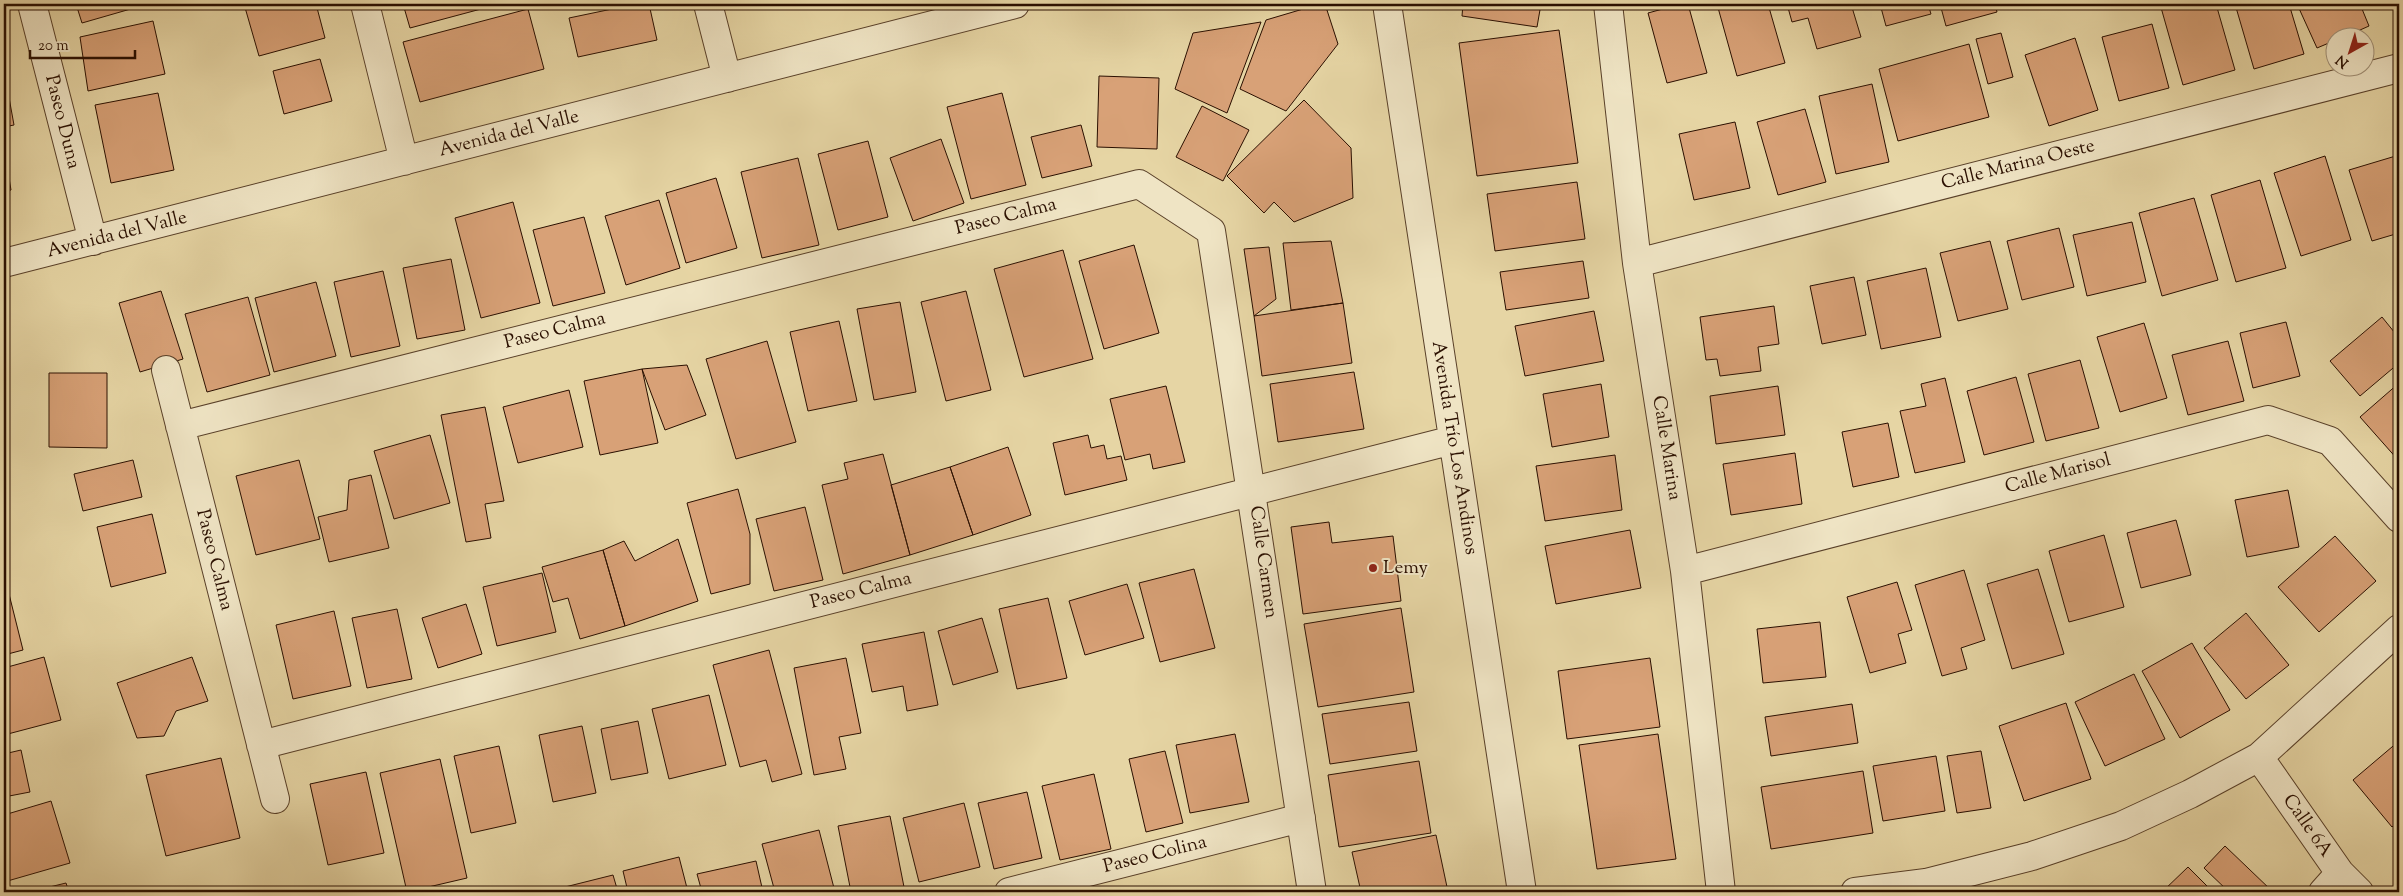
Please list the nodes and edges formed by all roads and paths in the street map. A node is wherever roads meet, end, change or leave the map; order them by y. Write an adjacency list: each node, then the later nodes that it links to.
1 (32, 4): 11 (street, Paseo Duna)
2 (365, 4): 9 (street)
3 (708, 4): 8 (street)
4 (1015, 4): 8 (street, Avenida del Valle)
5 (1387, 4): 16 (street, Avenida Trío Los Andinos)
6 (1608, 4): 12 (street, Calle Marina)
7 (2399, 68): 12 (street, Calle Marina Oeste)
8 (727, 78): 9 (street, Avenida del Valle)
9 (404, 161): 11 (street, Avenida del Valle)
10 (1211, 231): 15 (street, Paseo Calma); 17 (street, Calle Carmen)
11 (93, 241): 13 (street, Avenida del Valle)
12 (1637, 262): 19 (street, Calle Marina)
13 (4, 263)
14 (166, 370): 15 (street)
15 (180, 426): 21 (street, Paseo Calma)
16 (1453, 440): 17 (street, Paseo Calma); 28 (street, Avenida Trío Los Andinos)
17 (1252, 491): 21 (street, Paseo Calma); 24 (street, Calle Carmen)
18 (2399, 518): 19 (street, Calle Marisol)
19 (1685, 571): 29 (street, Calle Marina)
20 (2399, 629): 22 (street)
21 (261, 745): 23 (street)
22 (2259, 757): 25 (street, Calle 6A); 30 (street)
23 (275, 799)
24 (1301, 818): 26 (street, Paseo Colina); 27 (street, Calle Carmen)
25 (2332, 883): 31 (street, Calle 6A)
26 (1009, 892)
27 (1312, 892)
28 (1522, 892)
29 (1722, 892)
30 (1855, 892)
31 (2359, 892)

